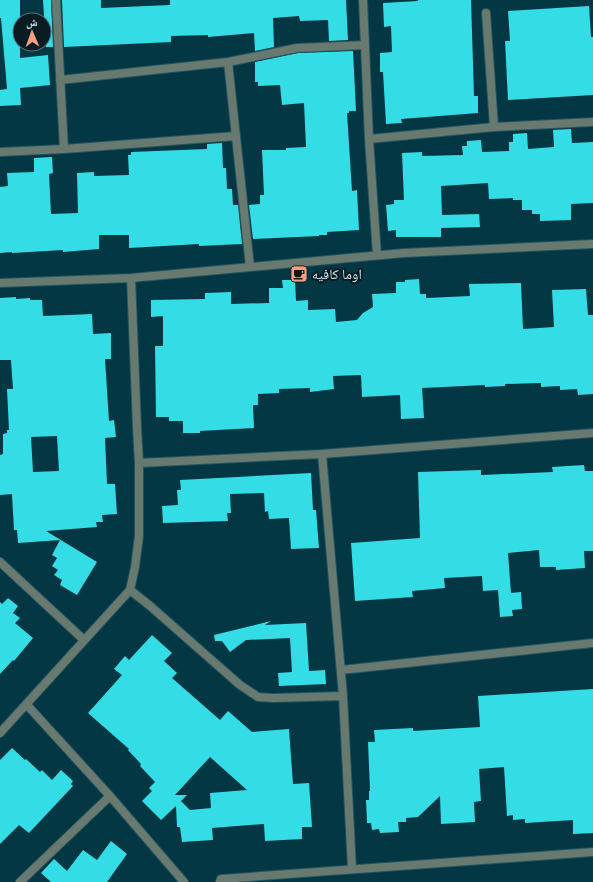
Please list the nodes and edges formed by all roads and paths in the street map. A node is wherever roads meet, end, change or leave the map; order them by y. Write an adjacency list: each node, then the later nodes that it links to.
1 (56, 0): 6 (street)
2 (363, 0): 4 (street)
3 (486, 13): 8 (street)
4 (365, 45): 5 (street); 10 (street)
5 (228, 62): 6 (street); 9 (street)
6 (60, 80): 11 (street)
7 (593, 122): 8 (street)
8 (494, 127): 10 (street)
9 (236, 136): 11 (street); 15 (street)
10 (369, 139): 14 (street)
11 (64, 149): 12 (street)
12 (0, 152)
13 (593, 244): 14 (street)
14 (377, 255): 15 (street)
15 (250, 267): 16 (street)
16 (131, 278): 17 (street); 20 (street)
17 (0, 283)
18 (593, 434): 19 (street)
19 (322, 454): 20 (street); 25 (street)
20 (139, 464): 22 (street)
21 (0, 562): 23 (street)
22 (130, 590): 23 (street); 26 (street)
23 (84, 640): 27 (street)
24 (593, 643): 25 (street)
25 (341, 670): 26 (street)
26 (343, 696): 31 (street)
27 (26, 705): 28 (street); 29 (street)
28 (0, 734)
29 (110, 796): 32 (street); 33 (street)
30 (593, 852): 31 (street)
31 (352, 869): 34 (street)
32 (20, 882)
33 (184, 882)
34 (220, 882)

